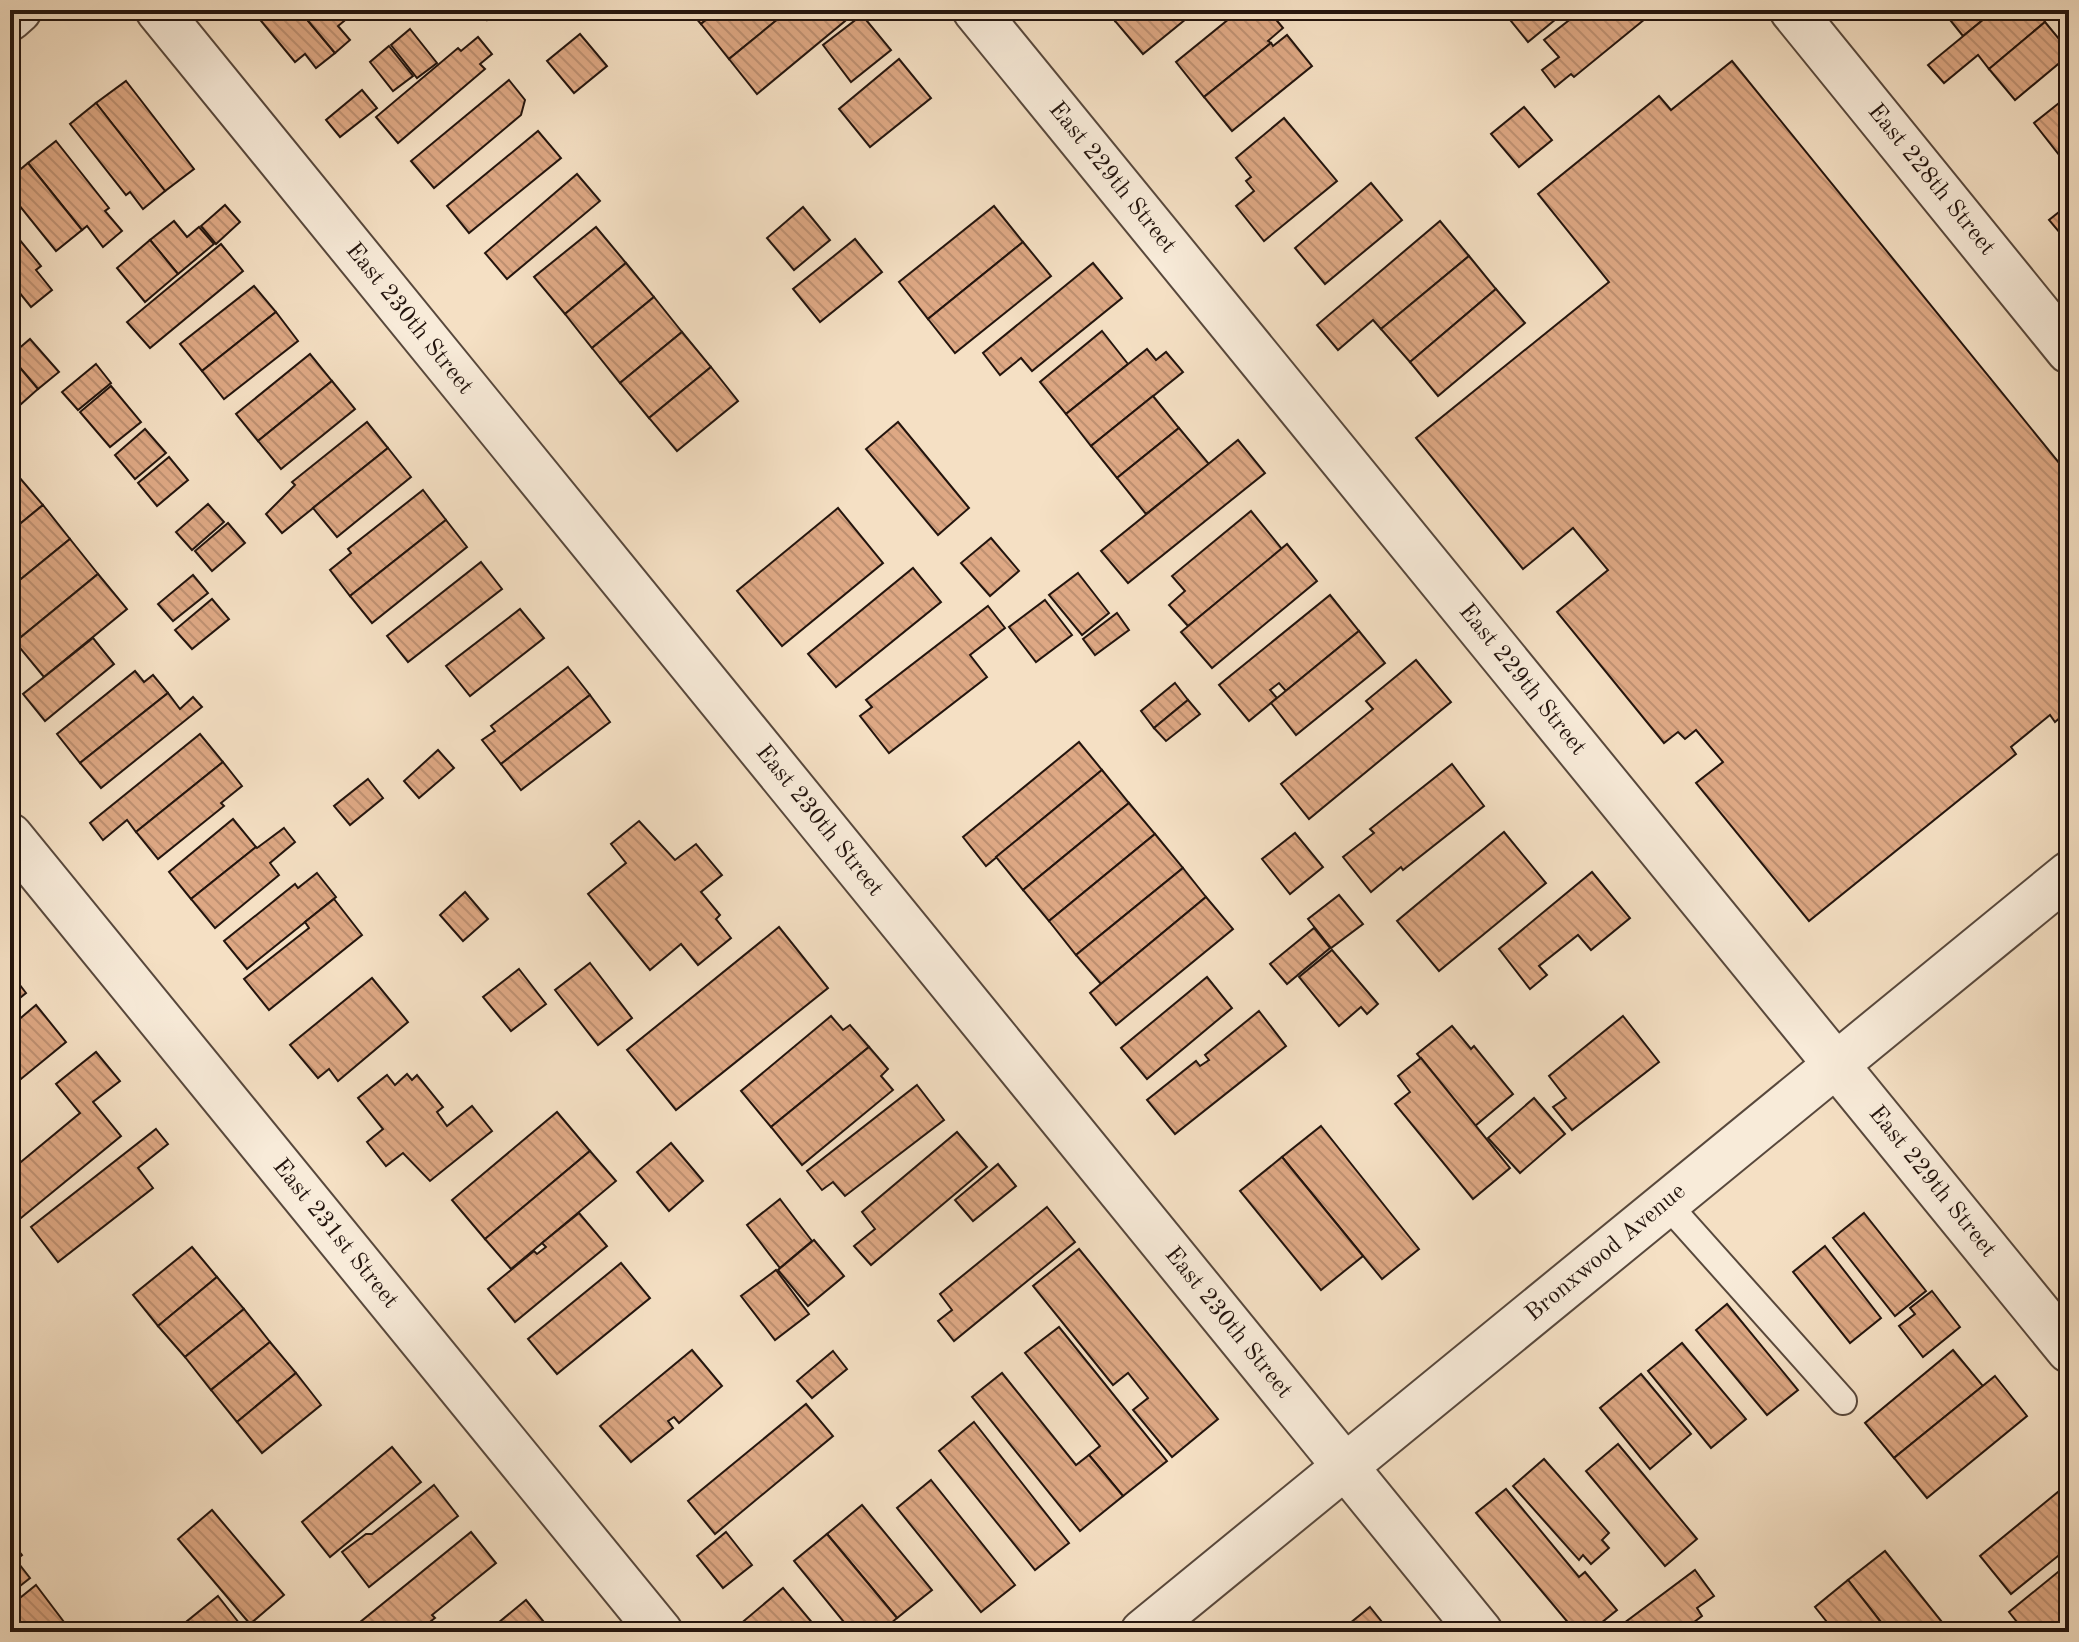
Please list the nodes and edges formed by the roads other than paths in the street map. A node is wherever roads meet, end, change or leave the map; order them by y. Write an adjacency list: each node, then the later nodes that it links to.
1 (19, 10): 5 (street)
2 (158, 10): 13 (street, East 230th Street)
3 (975, 10): 9 (street, East 229th Street)
4 (1792, 10): 6 (street, East 228th Street)
5 (10, 18)
6 (2069, 351)
7 (10, 836): 14 (street, East 231st Street)
8 (2069, 874): 9 (street, Bronxwood Avenue)
9 (1835, 1065): 10 (street, Bronxwood Avenue); 11 (street, East 229th Street)
10 (1666, 1203): 12 (lane); 13 (street, Bronxwood Avenue)
11 (2069, 1350)
12 (1843, 1401)
13 (1346, 1467): 15 (street, Bronxwood Avenue); 16 (street, East 230th Street)
14 (660, 1632)
15 (1143, 1632)
16 (1480, 1632)

